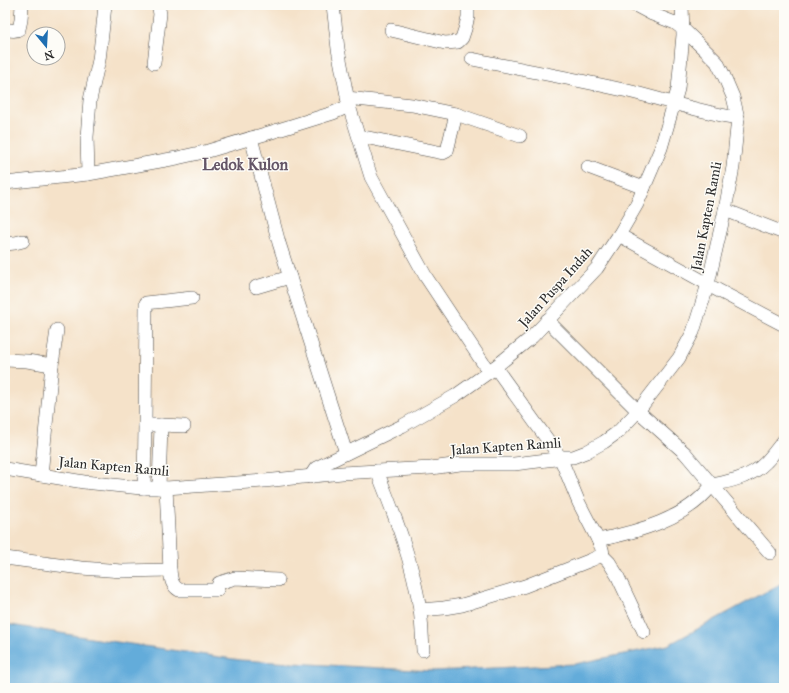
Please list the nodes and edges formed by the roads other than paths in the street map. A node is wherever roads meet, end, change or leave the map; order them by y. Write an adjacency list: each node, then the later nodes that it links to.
1 (22, 5): 9 (street)
2 (105, 5): 21 (street)
3 (158, 5): 12 (street)
4 (333, 5): 13 (street)
5 (468, 5): 10 (street)
6 (635, 5): 8 (street, Jalan Kapten Ramli)
7 (682, 5): 8 (street, Jalan Puspa Indah)
8 (683, 28): 14 (street, Jalan Puspa Indah); 16 (street, Jalan Kapten Ramli)
9 (5, 29)
10 (391, 30)
11 (472, 59): 14 (street)
12 (154, 63)
13 (348, 102): 15 (street); 17 (street); 19 (street)
14 (674, 103): 16 (street); 23 (street, Jalan Puspa Indah)
15 (456, 114): 17 (street); 18 (street)
16 (738, 118): 24 (street, Jalan Kapten Ramli)
17 (359, 136): 38 (street)
18 (520, 136)
19 (251, 138): 21 (street); 29 (street)
20 (588, 167): 23 (street)
21 (88, 174): 22 (street)
22 (5, 184)
23 (644, 188): 26 (street, Jalan Puspa Indah)
24 (725, 210): 25 (street); 30 (street, Jalan Kapten Ramli)
25 (784, 233)
26 (619, 235): 30 (street); 33 (street, Jalan Puspa Indah)
27 (23, 241): 28 (street)
28 (5, 244)
29 (290, 277): 31 (street); 44 (street)
30 (708, 285): 34 (street); 39 (street, Jalan Kapten Ramli)
31 (256, 287)
32 (192, 298): 40 (street)
33 (547, 320): 38 (street, Jalan Puspa Indah); 39 (street)
34 (784, 325)
35 (57, 330): 37 (street)
36 (5, 360): 37 (street)
37 (52, 365): 48 (street)
38 (492, 370): 44 (street, Jalan Puspa Indah); 45 (street)
39 (638, 411): 45 (street, Jalan Kapten Ramli); 50 (street)
40 (145, 425): 41 (street); 51 (street)
41 (161, 425): 42 (street); 52 (street)
42 (184, 426)
43 (784, 440): 50 (street)
44 (346, 453): 49 (street, Jalan Puspa Indah)
45 (560, 457): 47 (street, Jalan Kapten Ramli); 53 (street)
46 (5, 469): 48 (street, Jalan Kapten Ramli)
47 (378, 471): 49 (street, Jalan Kapten Ramli); 59 (street)
48 (41, 475): 51 (street, Jalan Kapten Ramli)
49 (310, 477): 52 (street, Jalan Kapten Ramli)
50 (712, 485): 53 (street); 54 (street)
51 (144, 488): 52 (street, Jalan Kapten Ramli)
52 (163, 488): 57 (street)
53 (598, 540): 55 (street)
54 (770, 553)
55 (602, 555): 59 (street); 60 (street)
56 (5, 558): 57 (street)
57 (170, 570): 58 (street)
58 (278, 580)
59 (420, 610): 61 (street)
60 (644, 632)
61 (423, 650)

